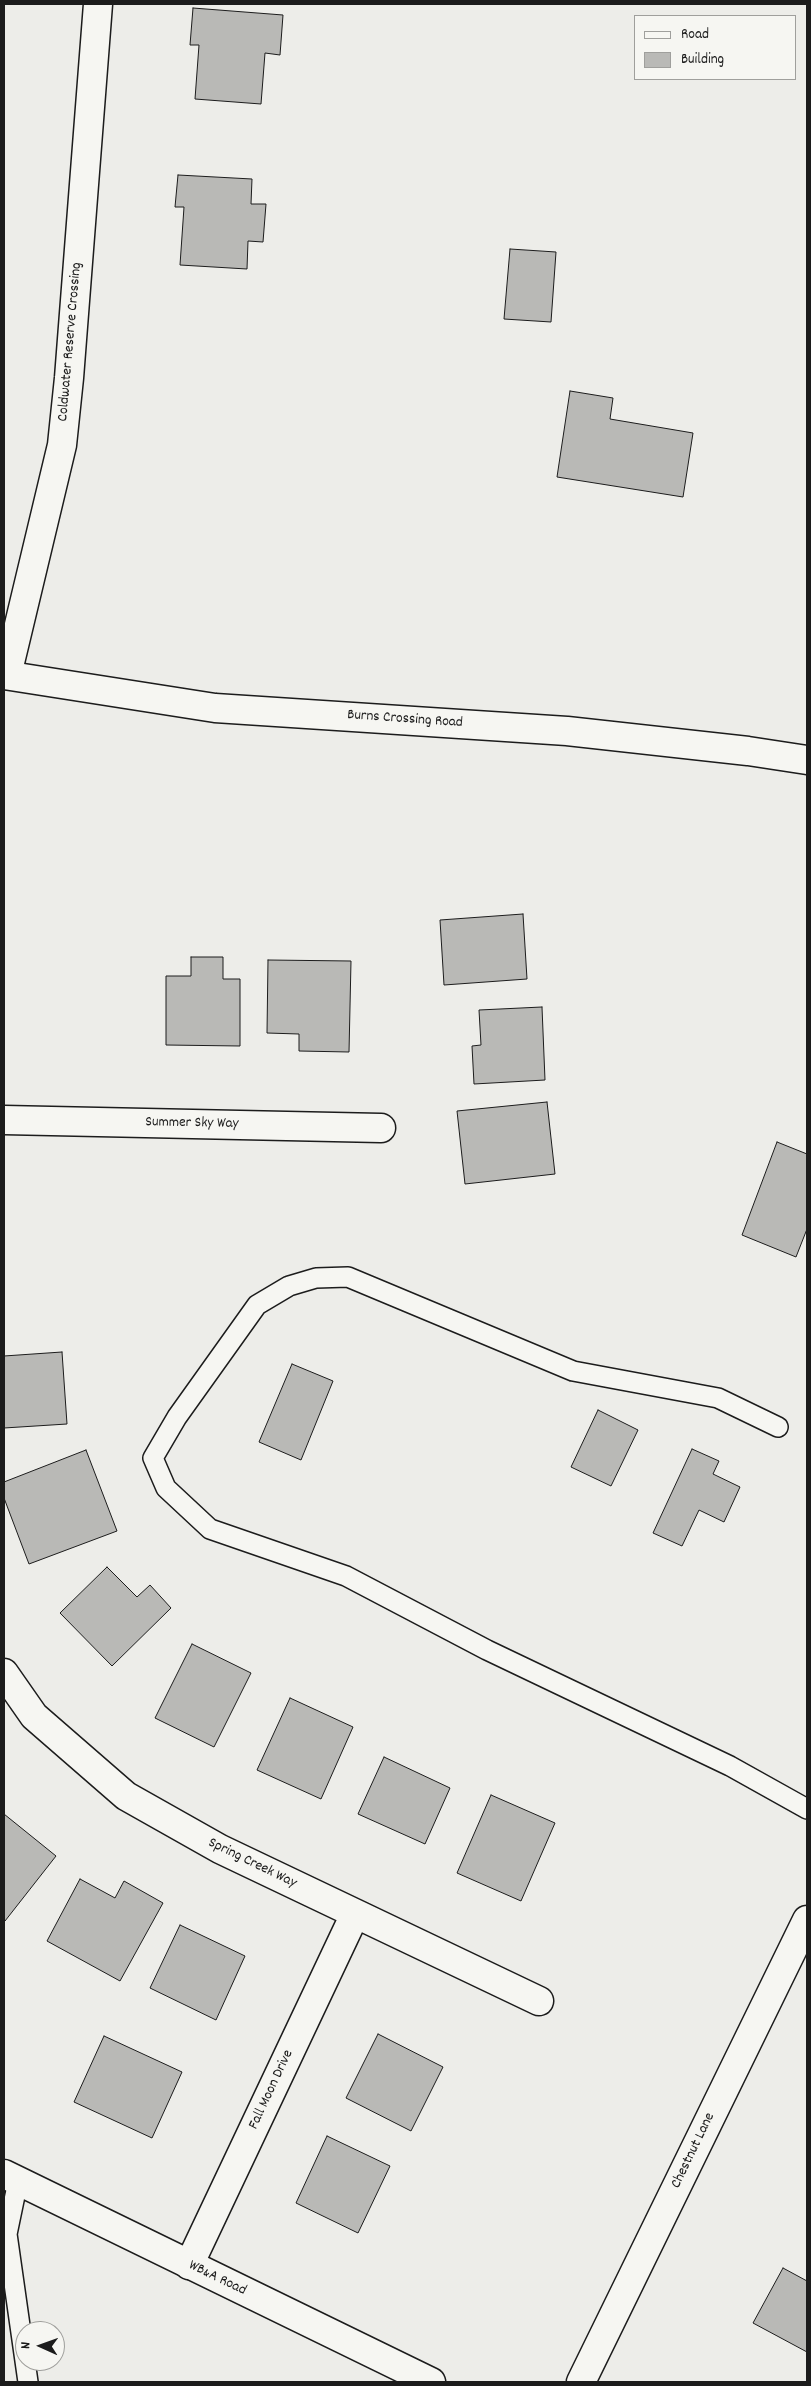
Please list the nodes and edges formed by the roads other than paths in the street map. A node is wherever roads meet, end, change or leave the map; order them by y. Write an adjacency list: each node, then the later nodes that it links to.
1 (98, 4): 2 (street, Coldwater Reserve Crossing)
2 (6, 675): 3 (street, Burns Crossing Road)
3 (807, 760)
4 (4, 1120): 5 (street, Summer Sky Way)
5 (380, 1128)
6 (778, 1427): 8 (lane)
7 (4, 1673): 9 (street, Spring Creek Way)
8 (807, 1809)
9 (355, 1914): 11 (street, Spring Creek Way); 13 (street, Fall Moon Drive)
10 (807, 1920): 16 (street, Chestnut Lane)
11 (540, 2001)
12 (11, 2178): 13 (street, WB&A Road); 14 (lane)
13 (188, 2265): 15 (street, WB&A Road)
14 (28, 2382)
15 (431, 2382)
16 (580, 2382)

